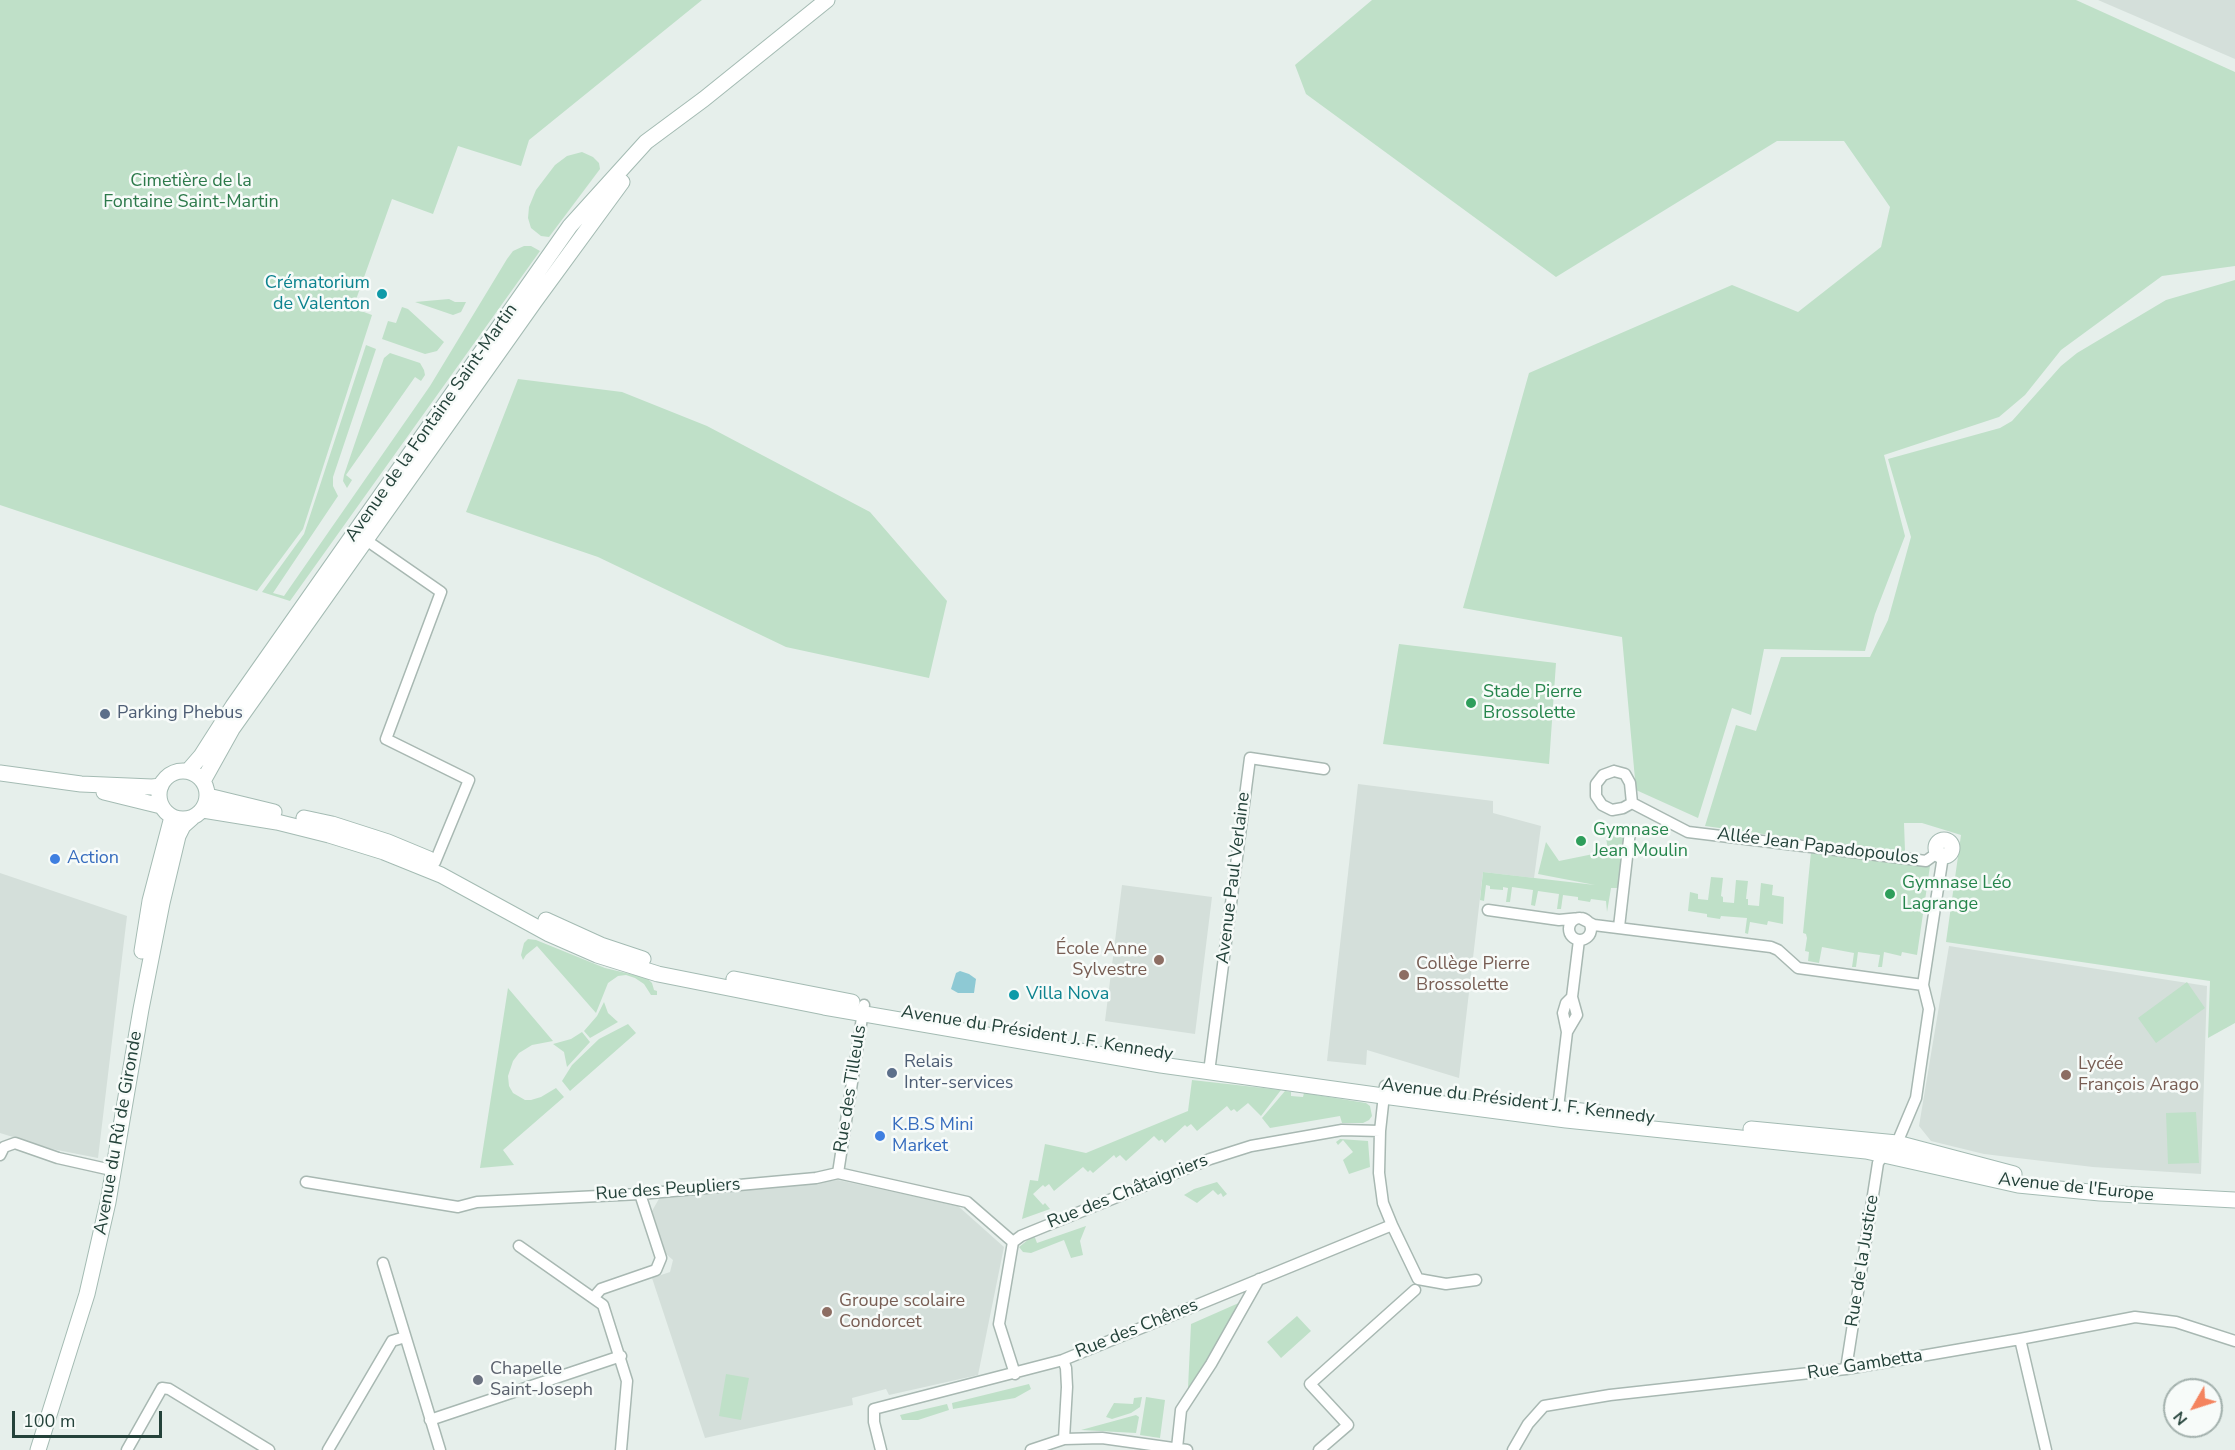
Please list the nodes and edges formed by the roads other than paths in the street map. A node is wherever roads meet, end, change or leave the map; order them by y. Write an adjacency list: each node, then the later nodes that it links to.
1 (827, 0): 2 (main road, Avenue de la Fontaine Saint-Martin)
2 (704, 99): 3 (main road, Avenue de la Fontaine Saint-Martin); 4 (main road, Avenue de la Fontaine Saint-Martin)
3 (553, 251): 4 (main road); 5 (main road, Avenue de la Fontaine Saint-Martin)
4 (536, 301): 5 (main road, Avenue de la Fontaine Saint-Martin)
5 (392, 491): 6 (main road, Avenue de la Fontaine Saint-Martin)
6 (360, 537): 8 (main road, Avenue de la Fontaine Saint-Martin); 10 (main road, Avenue de la Fontaine Saint-Martin); 17 (street)
7 (1324, 769): 26 (street, Avenue Paul Verlaine)
8 (188, 771): 10 (main road); 12 (main road)
9 (0, 773): 11 (main road)
10 (203, 781): 14 (main road)
11 (81, 784): 12 (main road); 15 (main road)
12 (161, 786): 15 (main road)
13 (1632, 803): 24 (street, Allée Jean Papadopoulos)
14 (201, 808): 15 (main road); 17 (main road, Avenue du Président J. F. Kennedy); 25 (main road, Avenue du Président J. F. Kennedy); 58 (main road, Avenue du Rû de Gironde)
15 (166, 811): 33 (main road, Avenue du Rû de Gironde)
16 (1630, 831): 21 (street)
17 (435, 862): 25 (main road, Avenue du Président J. F. Kennedy)
18 (1488, 910): 19 (street)
19 (1559, 920): 20 (street); 22 (street)
20 (1584, 920): 21 (street); 22 (street); 23 (street)
21 (1619, 927): 24 (street)
22 (1569, 929): 23 (street)
23 (1579, 940): 28 (street)
24 (1923, 985): 30 (street)
25 (863, 1009): 26 (main road, Avenue du Président J. F. Kennedy); 34 (street, Rue des Tilleuls)
26 (1210, 1067): 27 (main road, Avenue du Président J. F. Kennedy)
27 (1384, 1091): 28 (main road, Avenue du Président J. F. Kennedy); 29 (street); 31 (main road, Avenue du Président J. F. Kennedy)
28 (1557, 1108): 30 (main road, Avenue du Président J. F. Kennedy)
29 (1380, 1131): 39 (street); 40 (street, Rue des Châtaigniers)
30 (1897, 1143): 31 (street); 36 (main road, Avenue de l'Europe)
31 (1884, 1154): 38 (main road, Avenue de l'Europe); 52 (street, Rue de la Justice)
32 (0, 1155): 33 (street)
33 (107, 1170): 57 (main road, Avenue du Rû de Gironde)
34 (838, 1173): 37 (street, Rue des Peupliers); 40 (street, Rue des Peupliers)
35 (306, 1182): 37 (street, Rue des Peupliers)
36 (2235, 1190)
37 (640, 1194): 46 (street)
38 (2235, 1200)
39 (1392, 1225): 43 (street, Rue des Chênes); 44 (street)
40 (1013, 1242): 53 (street)
41 (519, 1246): 46 (street)
42 (383, 1263): 47 (street)
43 (1259, 1280): 51 (street, Rue des Chênes); 56 (street)
44 (1476, 1280)
45 (1415, 1290): 66 (street)
46 (594, 1297): 50 (street)
47 (405, 1337): 54 (street); 61 (street)
48 (2020, 1340): 49 (street, Rue Gambetta); 52 (street, Rue Gambetta); 68 (street)
49 (2235, 1341)
50 (621, 1356): 54 (street); 63 (street)
51 (1063, 1360): 53 (street, Rue des Chênes); 55 (street)
52 (1846, 1369): 67 (street, Rue Gambetta)
53 (1015, 1374): 64 (street, Rue des Chênes)
54 (430, 1420): 62 (street)
55 (1064, 1439): 56 (street); 65 (street)
56 (1182, 1449)
57 (31, 1450)
58 (38, 1450)
59 (126, 1450): 60 (street)
60 (269, 1450)
61 (328, 1450)
62 (440, 1450)
63 (621, 1450)
64 (881, 1450)
65 (1030, 1450)
66 (1319, 1450)
67 (1513, 1450)
68 (2046, 1450)

